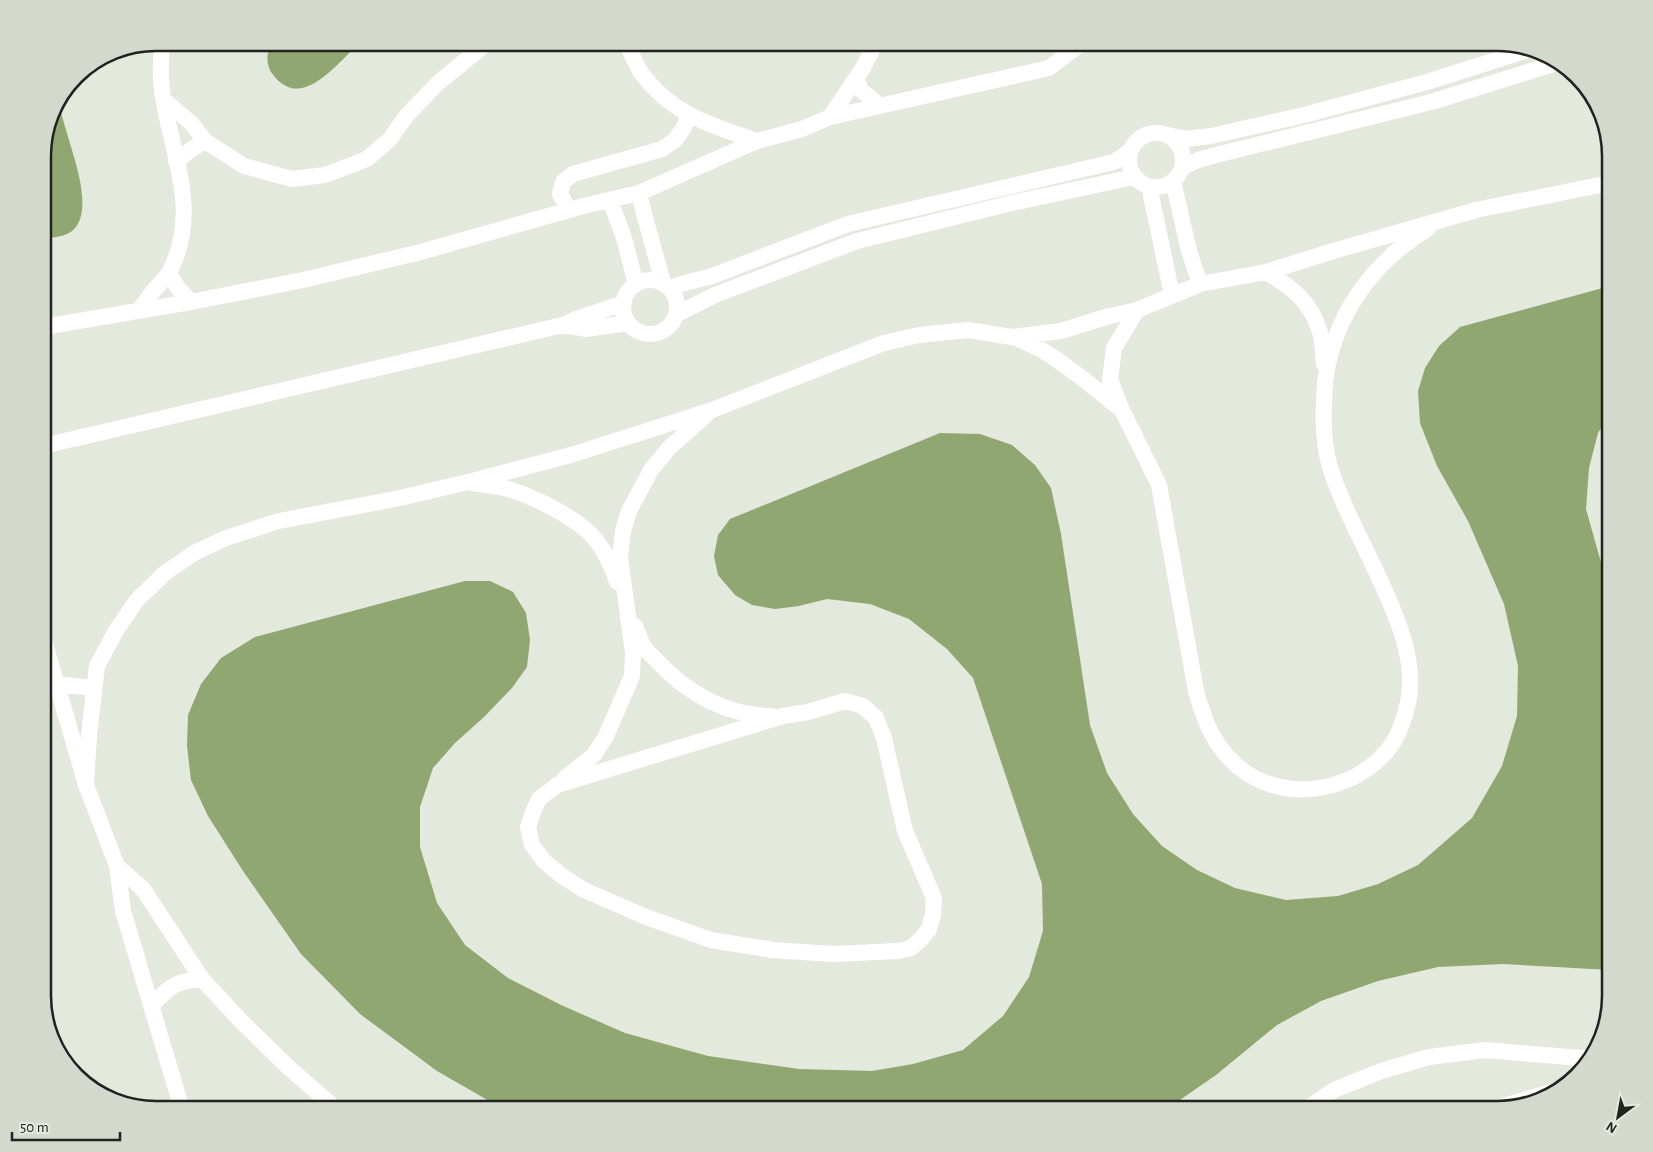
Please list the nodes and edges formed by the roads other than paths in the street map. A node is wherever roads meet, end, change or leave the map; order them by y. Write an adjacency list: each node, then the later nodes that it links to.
1 (161, 51): 9 (street)
2 (477, 51): 14 (street)
3 (630, 51): 11 (street)
4 (871, 51): 8 (street)
5 (1071, 51): 10 (street)
6 (1517, 54): 13 (street)
7 (1549, 65): 18 (street)
8 (856, 79): 10 (street); 12 (street)
9 (164, 99): 14 (street); 17 (street)
10 (880, 106): 12 (street)
11 (689, 116): 15 (street); 25 (street)
12 (830, 117): 15 (street)
13 (1159, 133): 16 (street); 18 (street)
14 (206, 141): 17 (street)
15 (757, 141): 23 (street)
16 (1130, 151): 19 (street); 31 (street)
17 (176, 161): 28 (street)
18 (1183, 167): 20 (street)
19 (1134, 176): 22 (street); 37 (street)
20 (1174, 181): 22 (street); 30 (street)
21 (1602, 185): 26 (street)
22 (1148, 186): 32 (street)
23 (639, 193): 24 (street); 31 (street)
24 (610, 200): 25 (street); 29 (street)
25 (569, 210): 33 (street)
26 (1436, 222): 27 (street); 42 (street)
27 (1266, 272): 30 (street); 42 (street)
28 (169, 273): 33 (street); 35 (street)
29 (636, 284): 31 (street); 34 (street)
30 (1200, 284): 32 (street)
31 (666, 285): 37 (street)
32 (1172, 295): 36 (street)
33 (191, 302): 35 (street)
34 (624, 303): 38 (street); 40 (street)
35 (139, 310): 39 (street)
36 (1137, 310): 41 (street); 44 (street)
37 (677, 314): 38 (street)
38 (628, 323): 40 (street)
39 (51, 325)
40 (563, 325): 45 (street)
41 (1012, 337): 43 (street); 44 (street)
42 (1326, 378): 44 (street)
43 (712, 410): 46 (street); 47 (street)
44 (1122, 410)
45 (51, 444)
46 (468, 482): 47 (street); 50 (street)
47 (628, 611): 51 (street); 53 (street)
48 (51, 664): 49 (street)
49 (57, 684): 50 (street); 52 (street)
50 (93, 688): 52 (street)
51 (784, 716): 53 (street); 53 (street)
52 (86, 785): 54 (street)
53 (557, 785)
54 (117, 866): 55 (street); 56 (street)
55 (202, 979): 56 (street); 59 (street)
56 (151, 1006): 58 (street)
57 (1581, 1058): 60 (street)
58 (179, 1101)
59 (326, 1101)
60 (1319, 1101)

